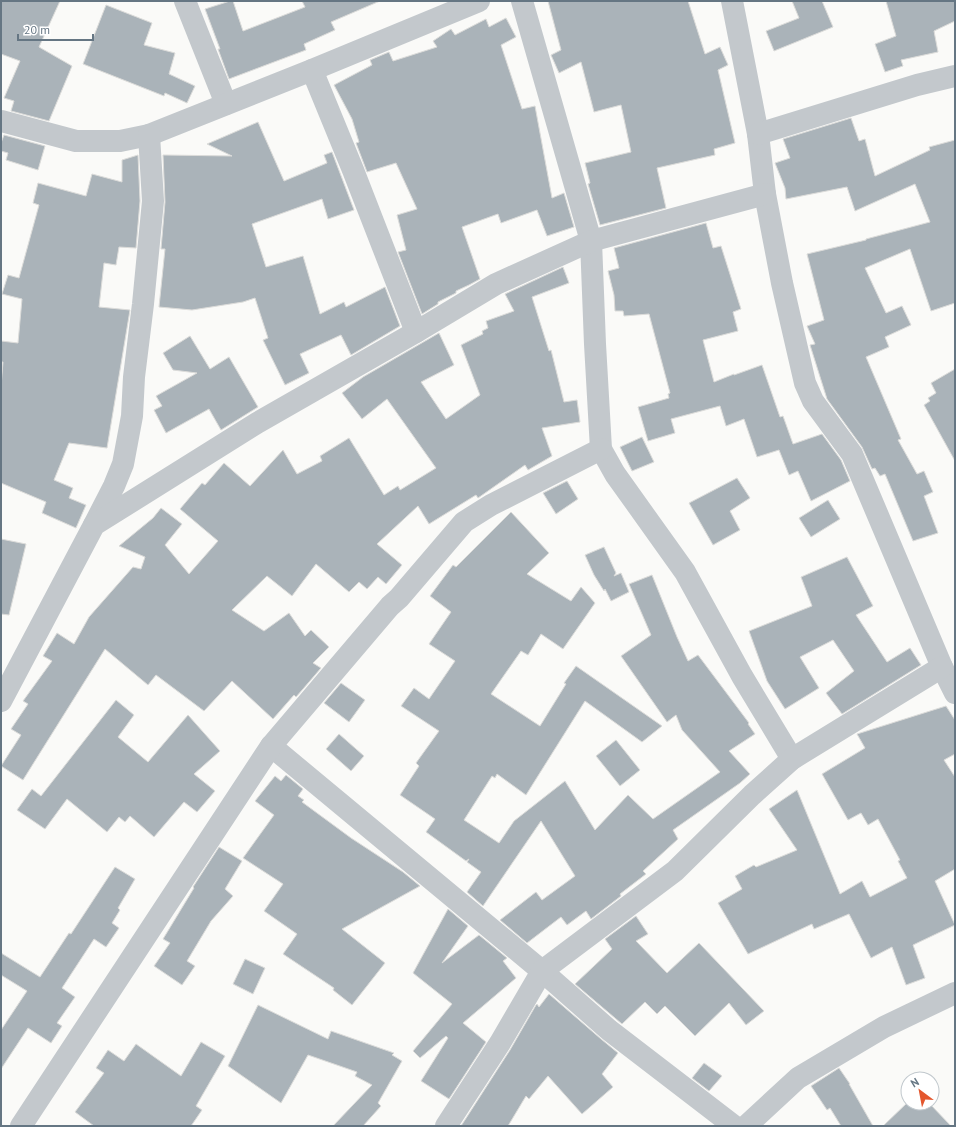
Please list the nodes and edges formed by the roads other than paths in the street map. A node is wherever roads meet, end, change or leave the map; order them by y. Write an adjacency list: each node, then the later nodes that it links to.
1 (185, 1): 7 (street)
2 (479, 1): 5 (street)
3 (522, 1): 12 (street)
4 (732, 1): 9 (street)
5 (312, 70): 7 (street); 13 (street)
6 (955, 76): 9 (street)
7 (226, 104): 10 (street)
8 (1, 121): 10 (street)
9 (758, 134): 11 (street)
10 (149, 135): 15 (street)
11 (765, 194): 12 (street); 16 (street)
12 (591, 241): 13 (street); 14 (street)
13 (416, 332): 15 (street)
14 (601, 449): 19 (street); 20 (street)
15 (94, 525): 18 (street)
16 (942, 667): 17 (street); 20 (street)
17 (955, 693)
18 (1, 701)
19 (271, 746): 21 (street); 23 (street)
20 (792, 759): 21 (street)
21 (542, 971): 24 (street); 25 (street)
22 (955, 994): 26 (street)
23 (21, 1126)
24 (446, 1126)
25 (734, 1126)
26 (746, 1126)

